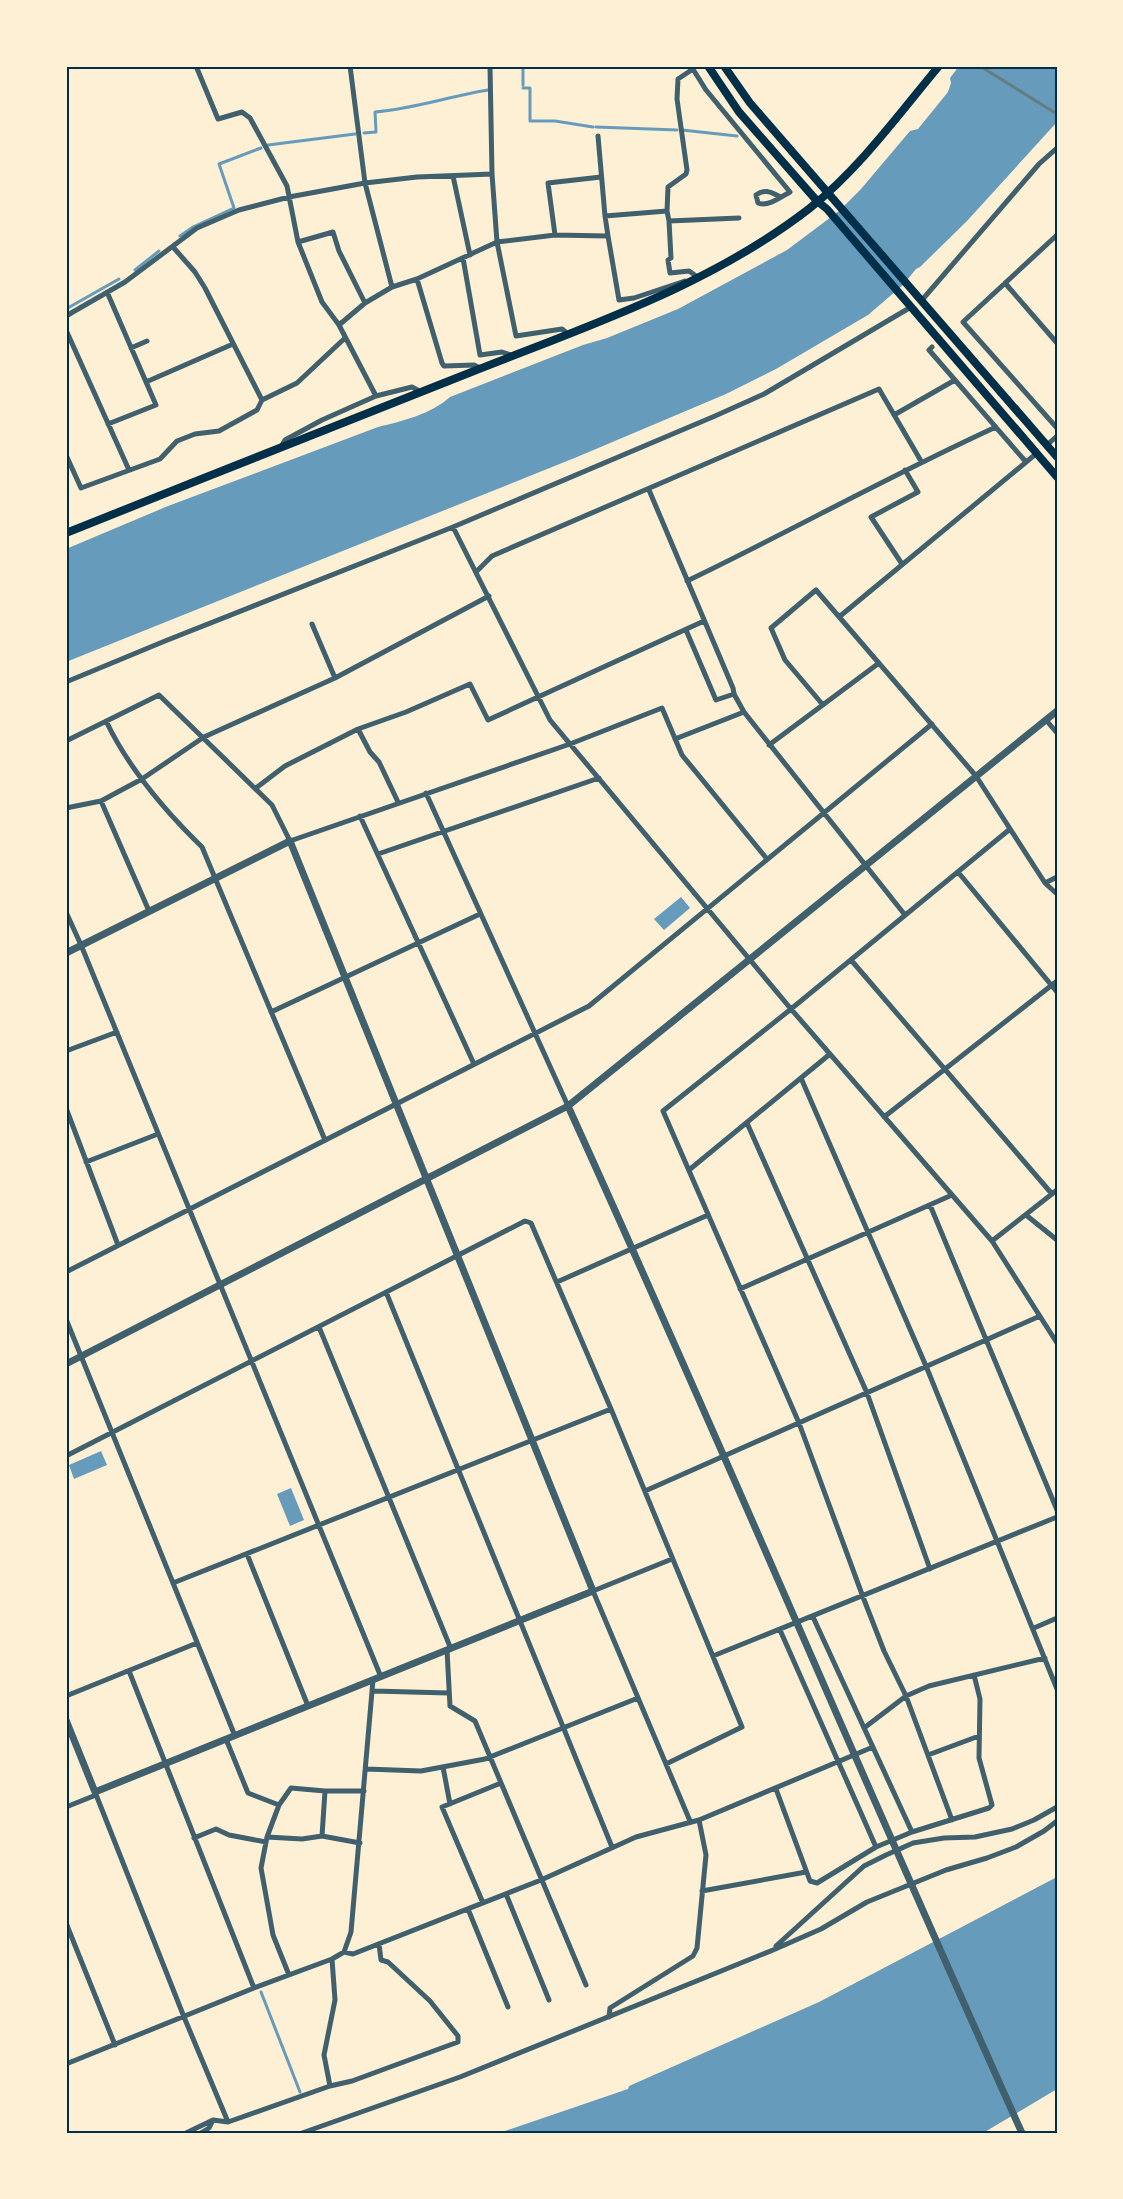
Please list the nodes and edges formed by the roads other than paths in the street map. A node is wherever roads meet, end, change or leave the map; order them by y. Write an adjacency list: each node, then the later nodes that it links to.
1 (196, 66): 15 (street)
2 (350, 66): 13 (street)
3 (490, 66): 10 (street)
4 (708, 66): 17 (main road)
5 (724, 66): 14 (main road)
6 (939, 66): 14 (main road)
7 (692, 67): 16 (street); 18 (street)
8 (598, 136): 12 (street)
9 (1057, 148): 35 (street)
10 (492, 174): 11 (street); 26 (street)
11 (453, 176): 13 (street); 28 (street)
12 (601, 177): 19 (street); 22 (street)
13 (365, 183): 15 (street); 33 (street)
14 (827, 191): 17 (main road); 35 (main road)
15 (289, 197): 25 (street); 27 (street)
16 (781, 197)
17 (817, 201): 30 (main road); 37 (main road)
18 (667, 211): 19 (street); 21 (street)
19 (605, 216): 24 (street)
20 (739, 218): 21 (street)
21 (669, 221): 30 (street)
22 (555, 235): 24 (street); 26 (street)
23 (1057, 235): 32 (street)
24 (608, 236): 30 (street)
25 (298, 242): 36 (street); 39 (street)
26 (497, 242): 28 (street); 41 (street)
27 (173, 247): 34 (street); 45 (street)
28 (470, 255): 29 (street)
29 (463, 258): 31 (street); 48 (street)
30 (699, 278): 41 (main road)
31 (417, 279): 33 (street); 49 (street)
32 (1005, 283): 44 (street); 58 (street)
33 (392, 287): 36 (street)
34 (107, 292): 38 (street); 47 (street)
35 (922, 300): 60 (main road)
36 (365, 303): 39 (street)
37 (911, 307): 62 (main road); 71 (street)
38 (66, 316)
39 (339, 325): 42 (street)
40 (66, 330): 56 (street)
41 (568, 334): 48 (main road)
42 (345, 338): 53 (street); 54 (street)
43 (147, 341): 47 (street)
44 (1057, 343)
45 (233, 344): 51 (street); 54 (street)
46 (932, 347): 50 (street)
47 (131, 348): 51 (street)
48 (512, 356): 49 (main road)
49 (480, 368): 52 (main road)
50 (955, 380): 55 (street); 57 (street)
51 (146, 382): 56 (street)
52 (421, 392): 53 (street); 61 (main road)
53 (376, 396): 61 (street)
54 (262, 400): 67 (street)
55 (894, 415): 65 (street); 70 (street)
56 (108, 424): 67 (street)
57 (996, 427): 65 (street); 66 (street)
58 (1057, 428)
59 (1057, 436): 60 (street)
60 (1047, 445): 64 (main road)
61 (280, 447): 72 (main road)
62 (1037, 453): 66 (street); 69 (main road)
63 (66, 455): 67 (street)
64 (1057, 457)
65 (921, 461): 68 (street)
66 (1026, 462): 73 (street)
67 (129, 470)
68 (905, 470): 73 (street); 75 (street)
69 (1057, 477)
70 (649, 490): 74 (street); 75 (street)
71 (453, 527): 74 (street); 83 (street)
72 (66, 533)
73 (902, 564): 77 (street)
74 (476, 572): 76 (street)
75 (687, 581): 78 (street)
76 (489, 596): 82 (street); 85 (street)
77 (839, 617): 81 (street); 86 (street)
78 (704, 621): 80 (street); 84 (street)
79 (312, 624): 82 (street)
80 (686, 630): 84 (street); 85 (street)
81 (879, 663): 86 (street); 91 (street)
82 (335, 678): 94 (street)
83 (66, 682)
84 (734, 694): 88 (street)
85 (539, 697): 92 (street); 97 (street)
86 (823, 705): 98 (street)
87 (1057, 711): 89 (street)
88 (744, 712): 95 (street); 98 (street)
89 (1046, 720): 93 (street); 99 (street)
90 (106, 721): 94 (street); 96 (street); 101 (street)
91 (932, 724): 99 (street); 107 (street)
92 (358, 729): 102 (street); 105 (street)
93 (1057, 733)
94 (204, 737): 101 (street); 102 (street)
95 (675, 739): 97 (street); 113 (street)
96 (66, 741)
97 (570, 744): 100 (street); 103 (street)
98 (769, 745): 107 (street)
99 (976, 776): 109 (street); 114 (street)
100 (599, 778): 110 (street); 120 (street)
101 (142, 779): 104 (street); 116 (street)
102 (256, 788): 111 (street)
103 (426, 793): 105 (street); 110 (street)
104 (101, 801): 106 (street); 121 (street)
105 (398, 802): 108 (street)
106 (66, 808)
107 (823, 814): 113 (street); 114 (street)
108 (360, 816): 111 (street); 112 (street)
109 (1010, 829): 115 (street); 118 (street)
110 (443, 831): 112 (street); 123 (street)
111 (290, 841): 116 (street); 130 (street)
112 (378, 854): 125 (street)
113 (767, 859): 120 (street)
114 (865, 866): 124 (street); 128 (street)
115 (958, 872): 124 (street); 132 (street)
116 (215, 877): 121 (street); 135 (street)
117 (1057, 878): 118 (street)
118 (1045, 883): 119 (street)
119 (1057, 894)
120 (708, 908): 128 (street); 137 (street)
121 (149, 910): 126 (street)
122 (66, 912): 126 (street)
123 (480, 914): 125 (street); 137 (street)
124 (905, 915): 129 (street)
125 (419, 944): 130 (street); 140 (street)
126 (81, 945): 127 (street); 136 (street)
127 (66, 952)
128 (750, 959): 134 (street); 144 (street)
129 (851, 960): 134 (street); 141 (street)
130 (345, 978): 135 (street); 143 (street)
131 (1057, 981): 132 (street)
132 (1051, 986): 133 (street); 141 (street)
133 (1057, 992)
134 (791, 1009): 139 (street); 151 (street)
135 (271, 1012): 149 (street)
136 (117, 1032): 138 (street); 148 (street)
137 (535, 1033): 140 (street); 144 (street)
138 (66, 1051)
139 (830, 1054): 142 (street); 146 (street)
140 (474, 1064): 143 (street)
141 (945, 1069): 146 (street); 153 (street)
142 (801, 1078): 147 (street); 159 (street)
143 (396, 1104): 149 (street); 152 (street)
144 (568, 1106): 152 (street); 163 (street)
145 (67, 1112): 150 (street)
146 (884, 1117): 154 (street)
147 (747, 1123): 151 (street); 165 (street)
148 (158, 1134): 150 (street); 156 (street)
149 (325, 1140): 156 (street)
150 (86, 1162): 162 (street)
151 (689, 1170): 157 (street)
152 (426, 1179): 164 (street); 168 (street)
153 (1054, 1192): 158 (street)
154 (952, 1195): 155 (street); 161 (street)
155 (930, 1205): 159 (street); 174 (street)
156 (189, 1209): 162 (street); 168 (street)
157 (708, 1215): 163 (street); 169 (street)
158 (1026, 1215): 160 (street); 161 (street)
159 (868, 1232): 165 (street); 179 (street)
160 (1057, 1240)
161 (992, 1241): 171 (street)
162 (118, 1245): 166 (street)
163 (633, 1248): 167 (street); 186 (street)
164 (457, 1255): 167 (street); 170 (street); 184 (street)
165 (807, 1258): 169 (street); 180 (street)
166 (66, 1272)
167 (557, 1282): 181 (street)
168 (220, 1285): 176 (street); 177 (street)
169 (740, 1288): 182 (street)
170 (386, 1292): 173 (street); 187 (street)
171 (1040, 1316): 174 (street); 175 (street)
172 (66, 1319): 176 (street)
173 (319, 1327): 177 (street); 189 (street)
174 (987, 1340): 179 (street); 190 (street)
175 (1057, 1343)
176 (82, 1356): 178 (street); 183 (street)
177 (251, 1362): 183 (street); 192 (street)
178 (66, 1364)
179 (926, 1366): 180 (street); 193 (street)
180 (867, 1393): 182 (street); 196 (street)
181 (611, 1409): 184 (street); 188 (street)
182 (799, 1423): 186 (street); 199 (street)
183 (113, 1432): 185 (street); 197 (street)
184 (532, 1441): 187 (street); 198 (street)
185 (66, 1456)
186 (724, 1456): 188 (street); 203 (street)
187 (459, 1470): 189 (street); 202 (street)
188 (645, 1491): 195 (street)
189 (389, 1498): 192 (street); 207 (street)
190 (1057, 1510)
191 (1057, 1517): 193 (street)
192 (318, 1526): 194 (street); 212 (street)
193 (998, 1541): 196 (street); 204 (street)
194 (247, 1554): 197 (street); 220 (street)
195 (672, 1559): 198 (street); 208 (street)
196 (930, 1569): 199 (street)
197 (173, 1583): 206 (street)
198 (593, 1592): 202 (street); 219 (street)
199 (863, 1597): 200 (street); 218 (street)
200 (813, 1617): 203 (street); 223 (street)
201 (1057, 1618): 204 (street)
202 (520, 1621): 207 (street); 222 (street)
203 (797, 1624): 205 (street); 257 (street)
204 (1034, 1628): 209 (street)
205 (780, 1630): 208 (street); 230 (street)
206 (197, 1644): 210 (street); 224 (street)
207 (449, 1650): 212 (street); 216 (street)
208 (713, 1656): 232 (street)
209 (1046, 1658): 211 (street); 214 (street)
210 (129, 1671): 217 (street); 231 (street)
211 (974, 1675): 218 (street); 225 (street)
212 (381, 1677): 213 (street)
213 (373, 1680): 215 (street); 220 (street)
214 (1057, 1689)
215 (373, 1691): 216 (street); 234 (street)
216 (449, 1693): 229 (street)
217 (66, 1696)
218 (906, 1696): 223 (street); 228 (street)
219 (638, 1698): 222 (street); 232 (street)
220 (308, 1706): 224 (street)
221 (66, 1720): 239 (street)
222 (564, 1727): 229 (street); 253 (street)
223 (864, 1728): 227 (street)
224 (235, 1736): 226 (street)
225 (979, 1736): 228 (street); 245 (street)
226 (226, 1739): 231 (street); 241 (street)
227 (873, 1748): 230 (street); 248 (street)
228 (928, 1755): 245 (street)
229 (490, 1757): 233 (street); 235 (street)
230 (839, 1763): 236 (street); 254 (street)
231 (165, 1764): 239 (street); 250 (street)
232 (666, 1764): 246 (street)
233 (443, 1767): 234 (street); 240 (street)
234 (366, 1769): 238 (street)
235 (501, 1783): 240 (street); 256 (street)
236 (776, 1789): 244 (street); 255 (street)
237 (325, 1791): 238 (street); 241 (street); 249 (street)
238 (364, 1791): 252 (street)
239 (96, 1793): 242 (street); 272 (street)
240 (450, 1804): 260 (street)
241 (279, 1805): 251 (street)
242 (66, 1807)
243 (1057, 1807): 264 (street)
244 (699, 1820): 246 (street); 258 (street)
245 (952, 1820): 248 (street)
246 (690, 1821): 253 (street)
247 (1057, 1821): 257 (street)
248 (912, 1832): 254 (street)
249 (322, 1836): 251 (street); 252 (street)
250 (195, 1838): 251 (street); 269 (street)
251 (266, 1840): 267 (street)
252 (360, 1843): 265 (street)
253 (612, 1847): 256 (street)
254 (876, 1847): 255 (street)
255 (806, 1872): 258 (street)
256 (541, 1880): 259 (street); 268 (street)
257 (910, 1885): 264 (street); 282 (street)
258 (702, 1891): 273 (street)
259 (506, 1894): 260 (street); 270 (street)
260 (483, 1903): 261 (street)
261 (468, 1909): 263 (street); 271 (street)
262 (66, 1923): 274 (street)
263 (379, 1944): 265 (street); 276 (street)
264 (773, 1950): 273 (street)
265 (344, 1952): 266 (street)
266 (332, 1959): 267 (street); 276 (street)
267 (289, 1975): 269 (street)
268 (586, 1985)
269 (254, 1988): 272 (street)
270 (549, 2000)
271 (508, 2007)
272 (184, 2017): 274 (street); 278 (street)
273 (609, 2018): 281 (street)
274 (115, 2045): 275 (street)
275 (66, 2064)
276 (330, 2086): 278 (street)
277 (213, 2120): 278 (street); 279 (street); 280 (street)
278 (228, 2122)
279 (186, 2133)
280 (201, 2133)
281 (302, 2133)
282 (1022, 2133)

